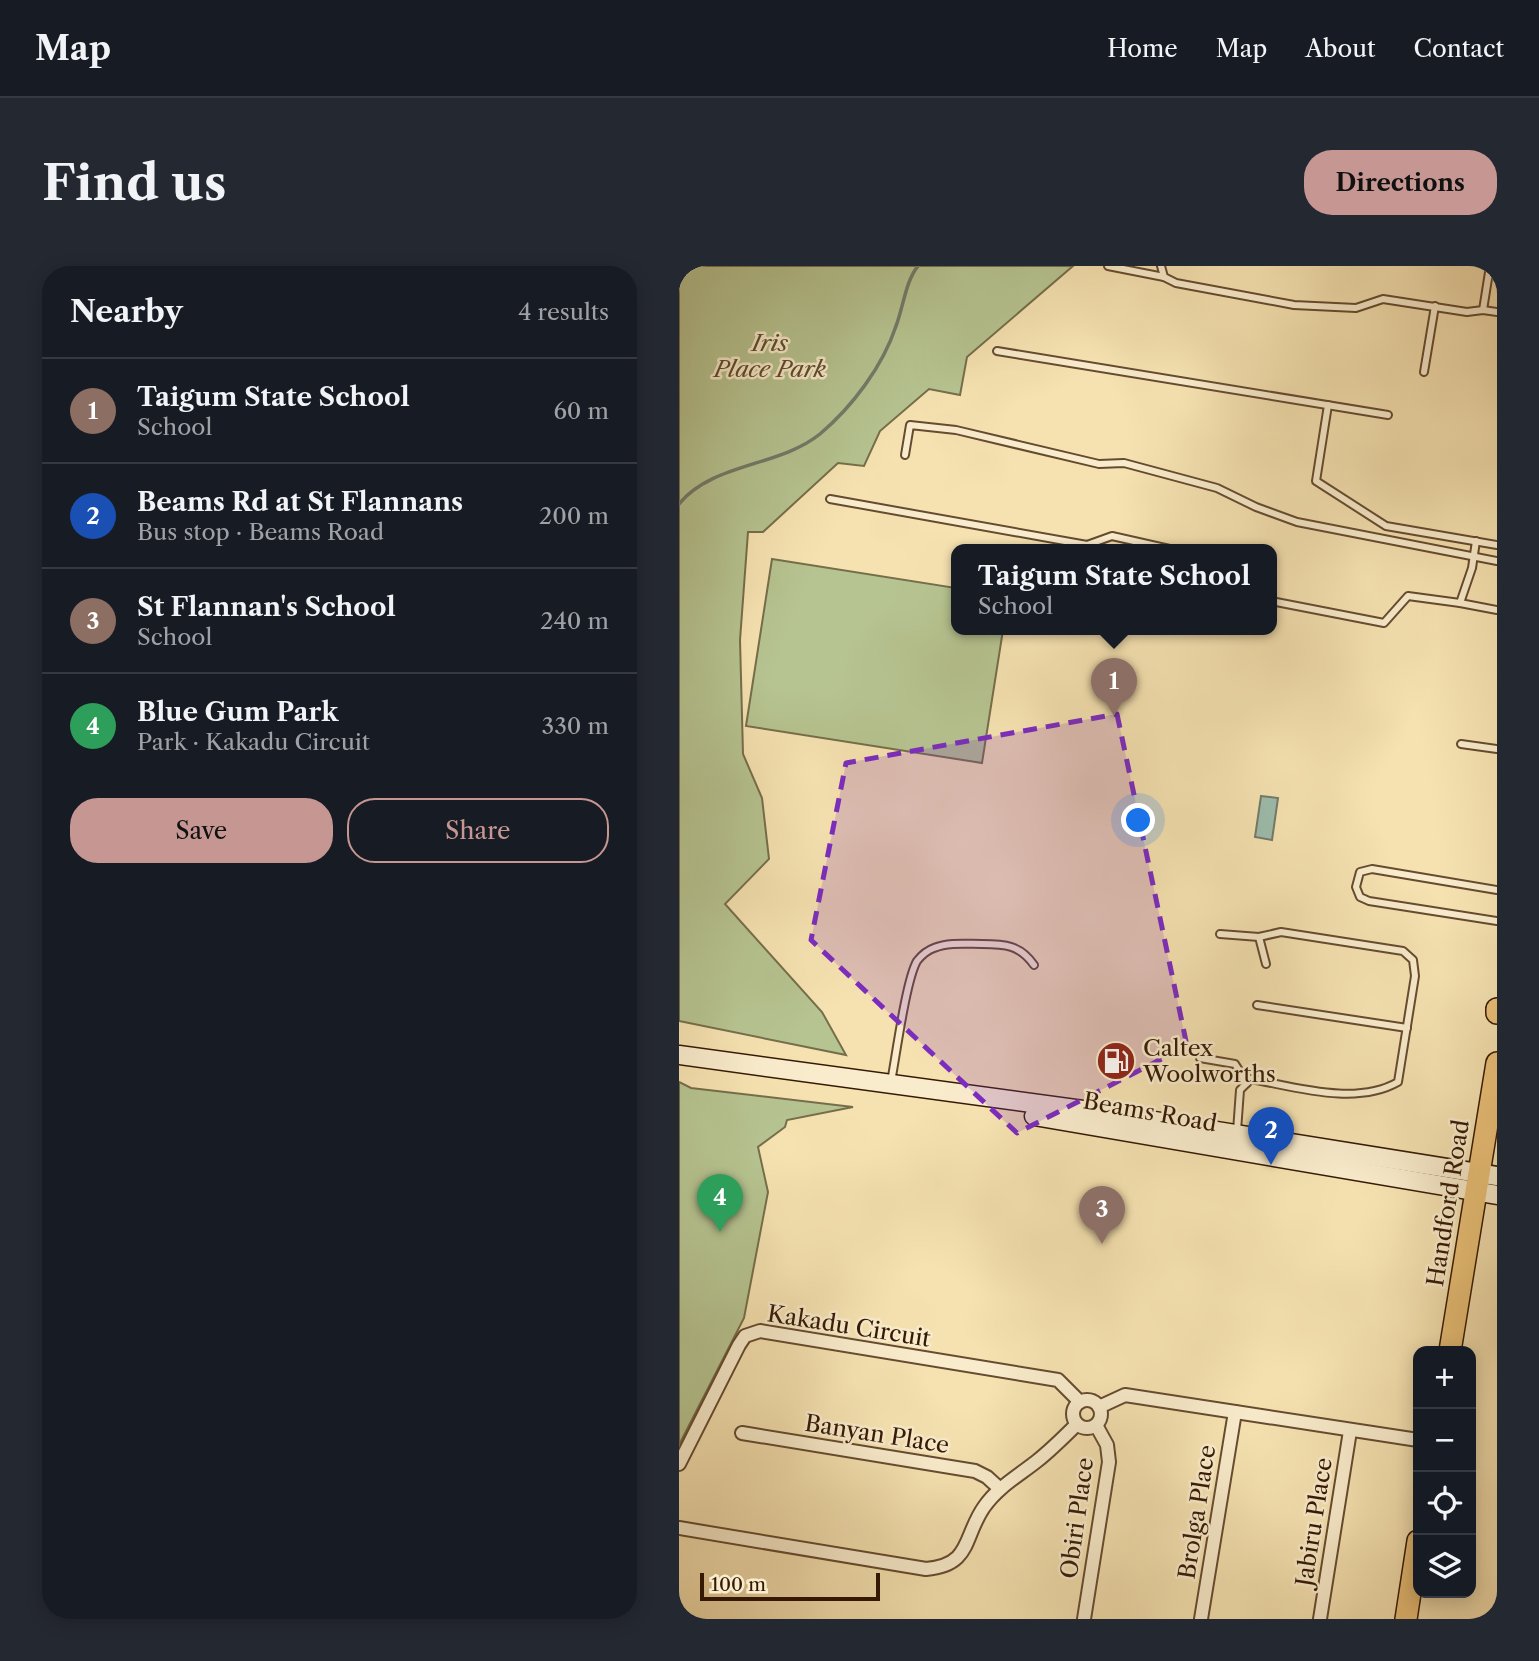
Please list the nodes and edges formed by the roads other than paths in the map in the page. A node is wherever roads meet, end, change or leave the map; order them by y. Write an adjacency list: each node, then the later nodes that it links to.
1 (1108, 266): 4 (lane)
2 (1161, 266): 4 (lane)
3 (1490, 266): 6 (lane)
4 (1164, 277): 5 (lane)
5 (1436, 306): 6 (lane); 9 (lane)
6 (1483, 310): 7 (lane)
7 (1497, 312)
8 (997, 351): 10 (lane)
9 (1424, 372)
10 (1328, 405): 11 (lane); 14 (lane)
11 (1388, 415)
12 (905, 454): 19 (lane)
13 (830, 499): 15 (lane)
14 (1476, 541): 18 (lane); 19 (lane)
15 (1081, 544)
16 (1090, 544): 17 (lane)
17 (1147, 544)
18 (1497, 545)
19 (1474, 556): 20 (lane); 22 (lane)
20 (1497, 561)
21 (1277, 602): 22 (lane)
22 (1460, 603): 23 (lane)
23 (1497, 610)
24 (1461, 744): 25 (lane)
25 (1497, 749)
26 (1497, 890): 27 (lane)
27 (1497, 920)
28 (1220, 934): 29 (lane)
29 (1259, 937): 30 (lane); 33 (lane)
30 (1266, 964)
31 (1034, 965): 39 (lane)
32 (1257, 1005): 33 (lane)
33 (1407, 1028): 38 (lane)
34 (679, 1055): 37 (main road, Beams Road)
35 (1201, 1058): 38 (lane)
36 (1497, 1063): 41 (main road, Handford Road)
37 (796, 1073): 39 (main road, Beams Road); 40 (main road, Beams Road)
38 (1247, 1083): 40 (lane)
39 (891, 1084): 40 (main road, Beams Road)
40 (1236, 1143): 41 (main road, Beams Road)
41 (1487, 1184): 42 (main road, Handford Road)
42 (1451, 1346)
43 (1080, 1402): 44 (street); 46 (street); 51 (street, Kakadu Circuit)
44 (1099, 1407): 45 (street); 47 (street)
45 (1235, 1412): 48 (street); 56 (street, Brolga Place)
46 (1077, 1424): 47 (street); 52 (street)
47 (1096, 1425): 55 (street, Obiri Place)
48 (1350, 1431): 50 (street); 57 (street, Jabiru Place)
49 (742, 1433): 52 (street, Banyan Place)
50 (1413, 1439)
51 (679, 1464)
52 (999, 1488): 53 (street)
53 (679, 1528)
54 (1413, 1574): 58 (main road)
55 (1084, 1619)
56 (1201, 1619)
57 (1320, 1619)
58 (1406, 1619)

